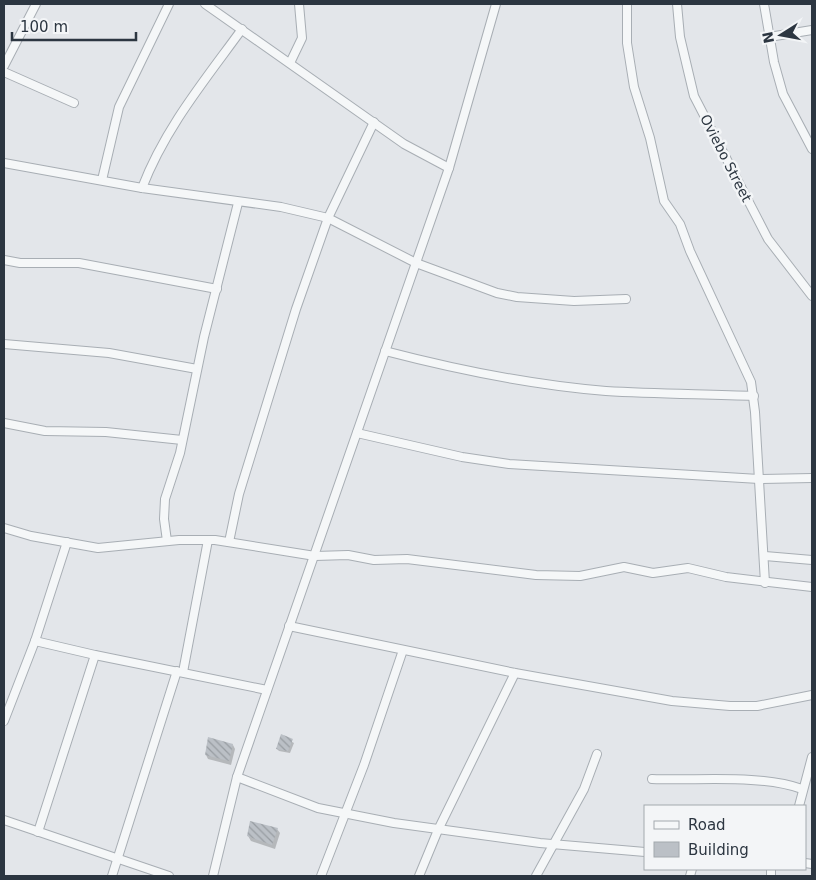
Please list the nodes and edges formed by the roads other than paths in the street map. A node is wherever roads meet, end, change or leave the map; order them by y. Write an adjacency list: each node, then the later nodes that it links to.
1 (36, 4): 13 (street)
2 (169, 4): 20 (street)
3 (205, 4): 9 (street)
4 (299, 4): 12 (street)
5 (496, 4): 19 (street)
6 (627, 4): 32 (street)
7 (677, 4): 27 (street, Oviebo Street)
8 (764, 4): 11 (street)
9 (242, 29): 12 (street); 21 (street)
10 (812, 30): 11 (street)
11 (769, 37): 17 (street)
12 (290, 63): 16 (street)
13 (4, 66)
14 (4, 72): 15 (street)
15 (74, 103)
16 (374, 122): 19 (street); 23 (street)
17 (812, 149)
18 (4, 163): 20 (street)
19 (449, 168): 25 (street)
20 (102, 180): 21 (street)
21 (142, 188): 22 (street)
22 (238, 203): 23 (street); 26 (street)
23 (328, 218): 25 (street); 42 (street)
24 (4, 260): 26 (street)
25 (416, 263): 28 (street); 30 (street)
26 (217, 289): 31 (street)
27 (812, 296)
28 (626, 299)
29 (4, 344): 31 (street)
30 (385, 351): 32 (street); 34 (street)
31 (197, 369): 35 (street)
32 (754, 396): 37 (street)
33 (4, 423): 35 (street)
34 (357, 433): 37 (street); 43 (street)
35 (182, 440): 40 (street)
36 (812, 478): 37 (street)
37 (759, 479): 44 (street)
38 (4, 528): 41 (street)
39 (208, 540): 40 (street); 42 (street); 52 (street)
40 (167, 541): 41 (street)
41 (68, 542): 49 (street)
42 (229, 542): 43 (street)
43 (314, 556): 46 (street); 48 (street)
44 (765, 556): 45 (street); 46 (street)
45 (812, 560)
46 (765, 582): 47 (street)
47 (812, 587)
48 (289, 626): 50 (street); 54 (street)
49 (35, 641): 51 (street); 56 (street)
50 (403, 650): 53 (street); 63 (street)
51 (95, 656): 52 (street); 66 (street)
52 (180, 671): 54 (street); 69 (street)
53 (515, 673): 55 (street); 65 (street)
54 (267, 690): 59 (street)
55 (812, 697)
56 (4, 721)
57 (597, 754): 67 (street)
58 (812, 757): 61 (street)
59 (238, 777): 63 (street); 72 (street)
60 (652, 779): 61 (street)
61 (802, 789): 62 (street)
62 (799, 805)
63 (345, 814): 65 (street); 73 (street)
64 (4, 821): 66 (street)
65 (438, 830): 67 (street); 74 (street)
66 (38, 832): 69 (street)
67 (554, 845): 68 (street); 75 (street)
68 (644, 852)
69 (117, 859): 70 (street); 71 (street)
70 (112, 876)
71 (169, 876)
72 (214, 876)
73 (321, 876)
74 (420, 876)
75 (536, 876)

